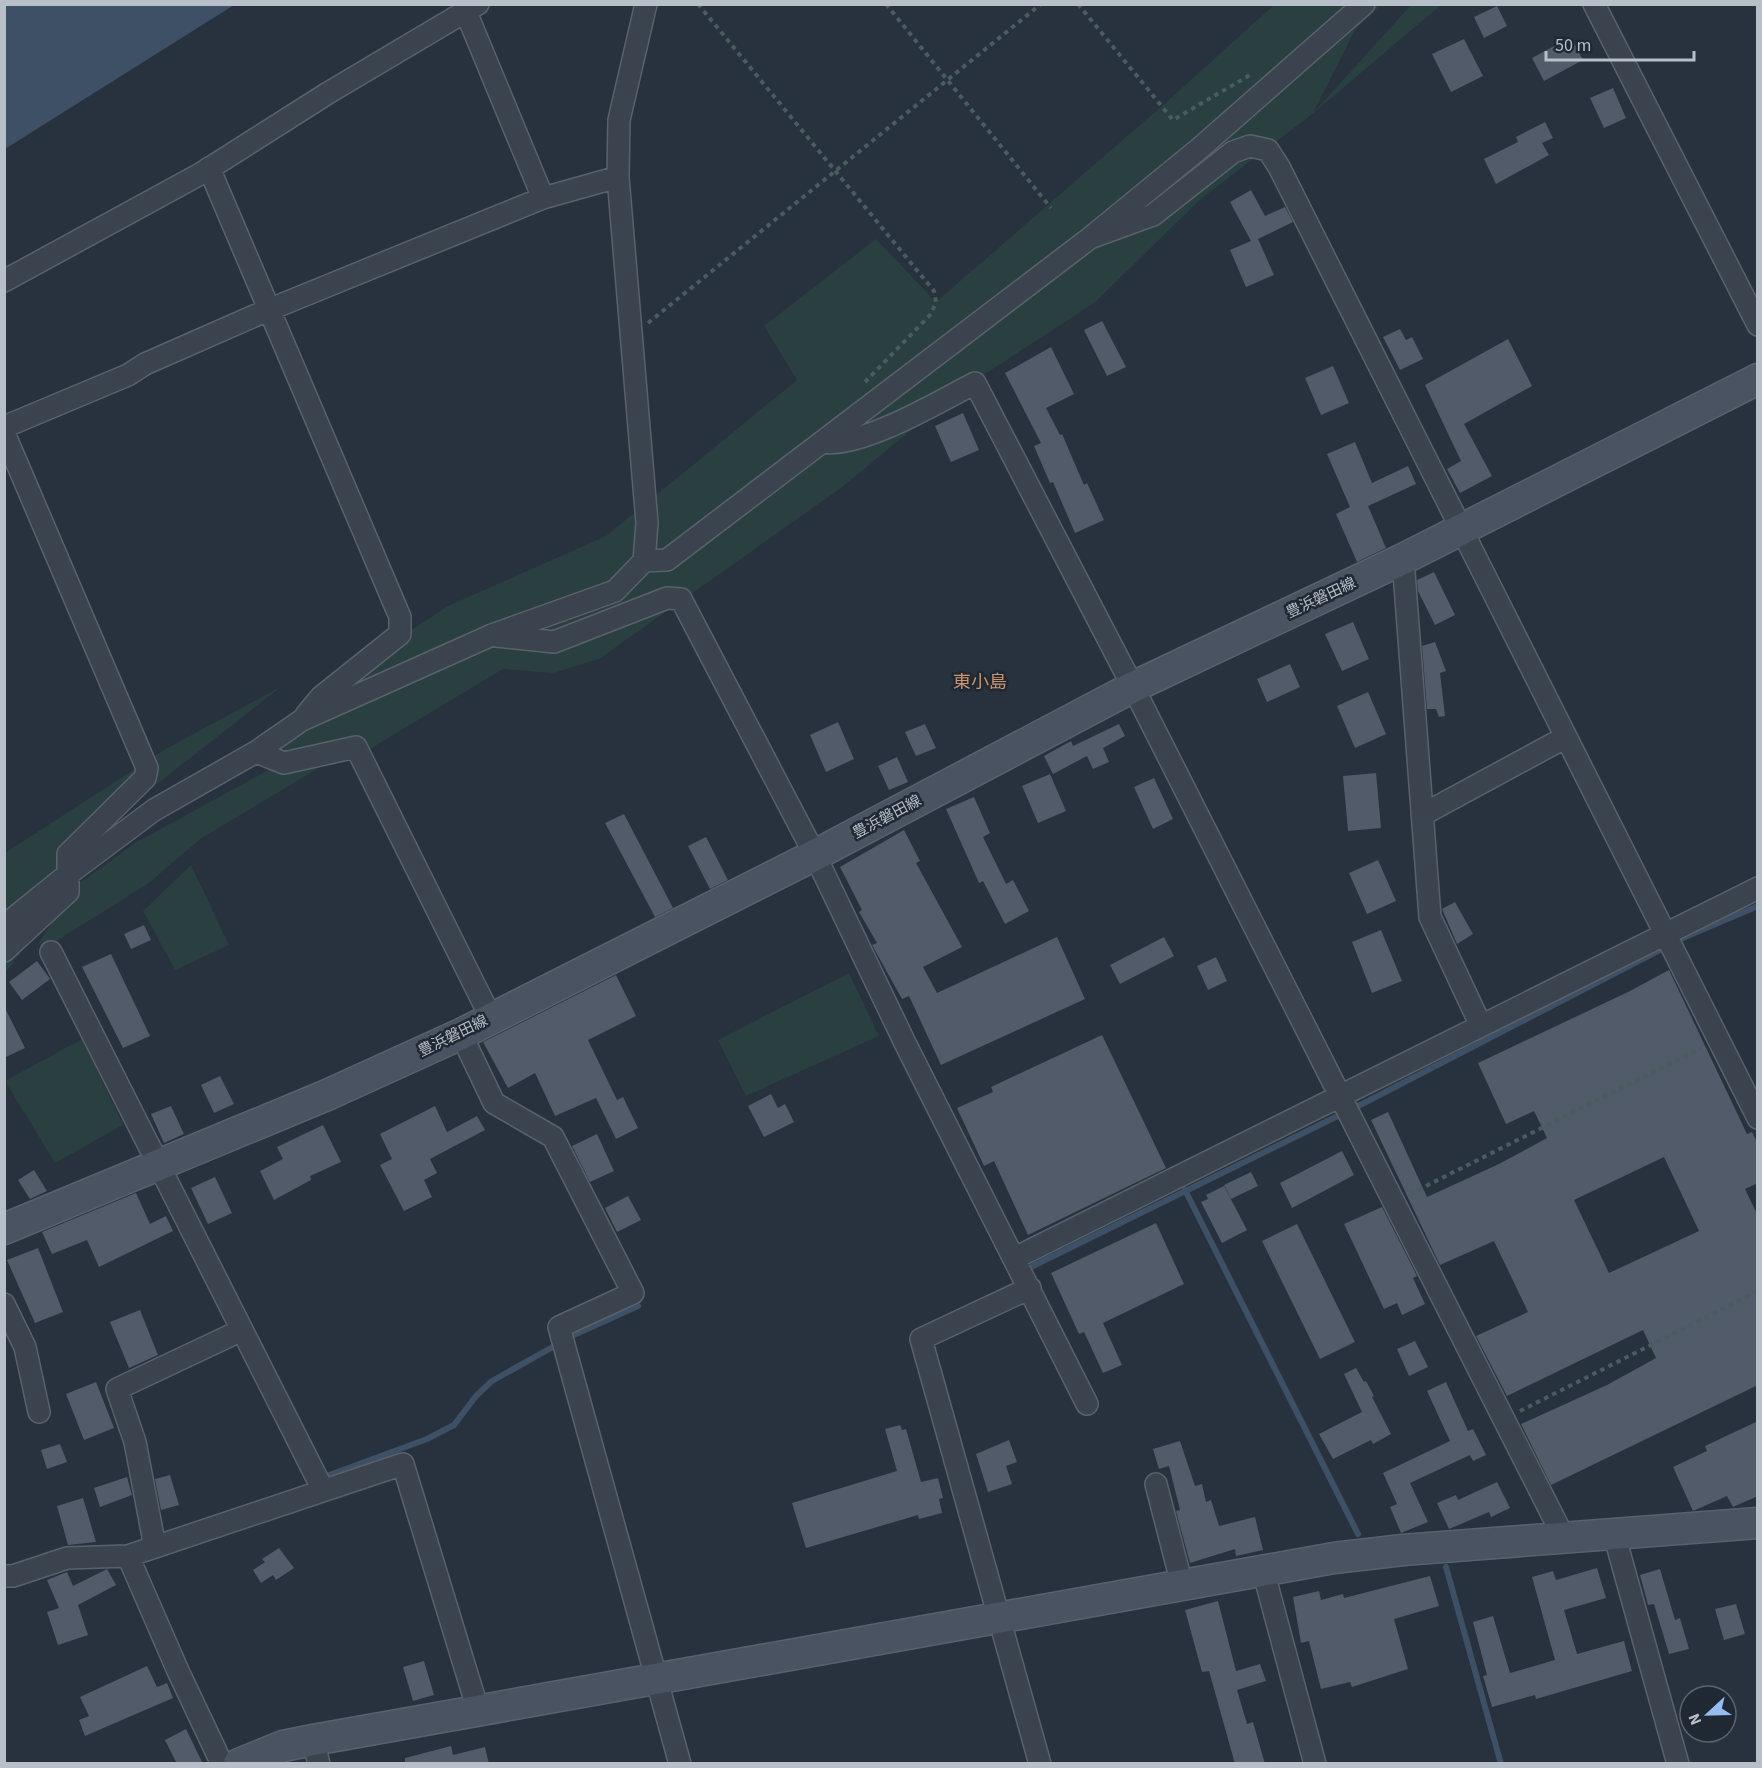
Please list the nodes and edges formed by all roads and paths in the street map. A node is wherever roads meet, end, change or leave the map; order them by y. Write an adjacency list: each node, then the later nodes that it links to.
1 (646, 4): 13 (street)
2 (698, 4): 12 (path)
3 (886, 4): 10 (path)
4 (1041, 4): 10 (path)
5 (1078, 4): 9 (path)
6 (1364, 4): 16 (street)
7 (1594, 4): 19 (street)
8 (472, 8): 11 (street); 14 (street)
9 (1260, 69)
10 (948, 80): 12 (path); 15 (path)
11 (209, 168): 17 (street); 18 (street)
12 (835, 172): 20 (path); 22 (path)
13 (618, 177): 14 (street); 20 (street)
14 (543, 198): 18 (street)
15 (1051, 208)
16 (1090, 238): 25 (street); 26 (street)
17 (4, 281)
18 (269, 310): 23 (street); 31 (street)
19 (1758, 325)
20 (632, 337): 28 (street)
21 (1758, 380): 26 (main road, 豊浜磐田線)
22 (858, 389)
23 (4, 427)
24 (4, 433): 36 (street)
25 (822, 442): 28 (street); 30 (street)
26 (1462, 530): 27 (main road, 豊浜磐田線); 32 (street)
27 (1403, 559): 30 (main road, 豊浜磐田線); 34 (street)
28 (644, 561): 29 (street)
29 (492, 635): 31 (street); 35 (street)
30 (1134, 687): 35 (main road, 豊浜磐田線); 46 (street)
31 (302, 720): 33 (street)
32 (1566, 737): 34 (street); 39 (street)
33 (256, 752): 36 (street); 42 (street)
34 (1422, 815): 43 (street)
35 (815, 855): 42 (main road, 豊浜磐田線); 51 (street)
36 (67, 875): 38 (street); 40 (street)
37 (1758, 888): 39 (street)
38 (4, 926)
39 (1665, 934): 43 (street); 45 (street)
40 (4, 951)
41 (51, 952): 48 (street)
42 (491, 1018): 44 (main road, 豊浜磐田線)
43 (1481, 1026): 46 (street)
44 (461, 1034): 48 (main road, 豊浜磐田線); 69 (street)
45 (1718, 1039): 47 (street); 49 (path)
46 (1340, 1096): 49 (street); 51 (street)
47 (1758, 1118)
48 (157, 1164): 50 (main road, 豊浜磐田線); 54 (street)
49 (1394, 1203): 57 (street)
50 (4, 1229)
51 (1023, 1274): 55 (street); 68 (street)
52 (1758, 1292): 57 (path)
53 (4, 1304): 56 (street)
54 (242, 1330): 58 (street); 63 (street)
55 (1087, 1404)
56 (39, 1412)
57 (1503, 1419): 62 (street)
58 (320, 1481): 63 (street); 70 (street)
59 (1156, 1484): 67 (street)
60 (1758, 1523): 61 (main road)
61 (1614, 1534): 62 (main road); 77 (street)
62 (1564, 1538): 65 (main road)
63 (155, 1547): 64 (street)
64 (128, 1556): 66 (street); 72 (street)
65 (1263, 1570): 67 (main road); 76 (street)
66 (4, 1576)
67 (1182, 1585): 68 (main road)
68 (999, 1617): 69 (main road); 75 (street)
69 (657, 1678): 70 (main road); 74 (street)
70 (478, 1710): 71 (main road)
71 (316, 1752): 73 (main road)
72 (222, 1764)
73 (239, 1764)
74 (680, 1764)
75 (1040, 1764)
76 (1315, 1764)
77 (1678, 1764)

